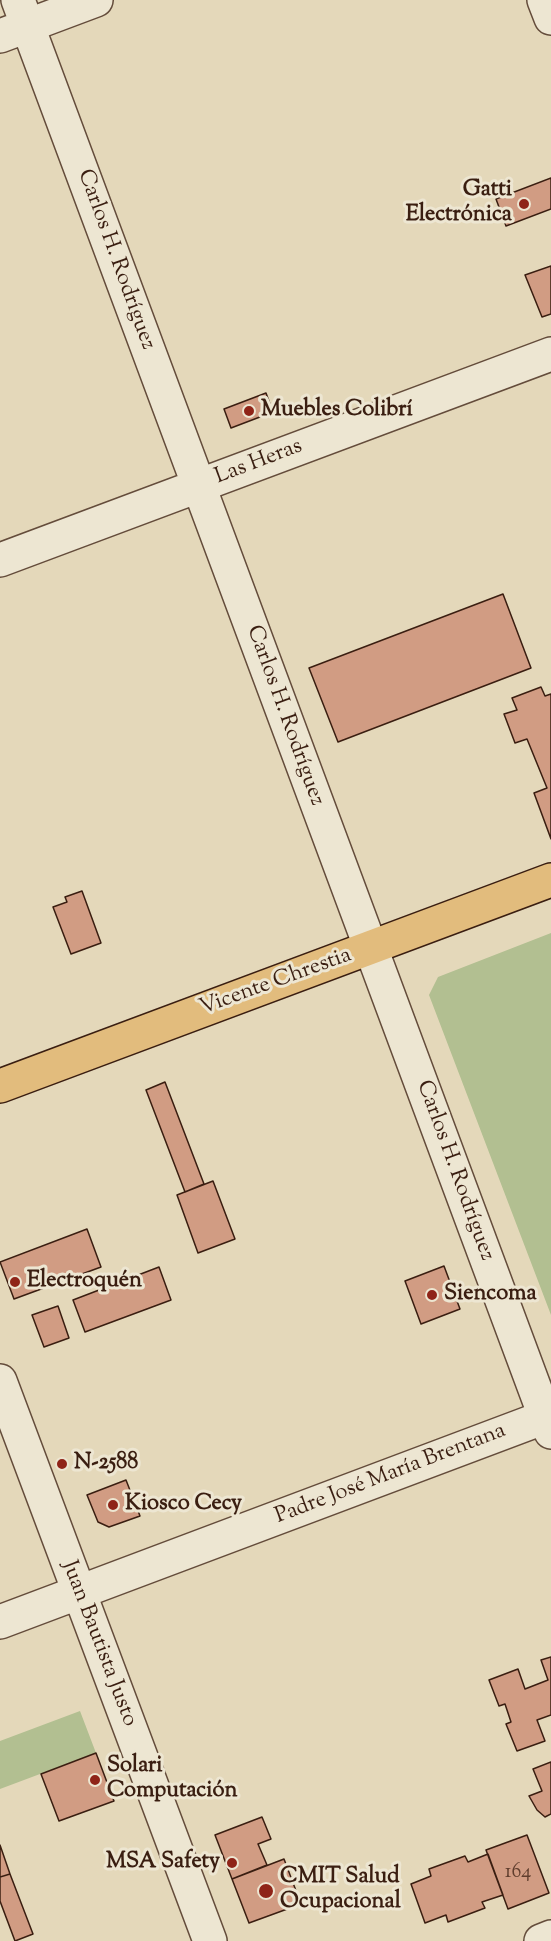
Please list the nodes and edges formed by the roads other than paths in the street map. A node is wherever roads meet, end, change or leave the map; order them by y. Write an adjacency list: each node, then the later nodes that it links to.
1 (96, 0): 4 (street)
2 (544, 0): 3 (street)
3 (551, 18)
4 (15, 21): 6 (street, Carlos H. Rodríguez)
5 (551, 354): 6 (street, Las Heras)
6 (199, 485): 7 (street, Las Heras); 9 (street, Carlos H. Rodríguez)
7 (0, 560)
8 (551, 880): 9 (main road, Vicente Chrestia)
9 (371, 948): 10 (main road, Vicente Chrestia); 12 (street, Carlos H. Rodríguez)
10 (0, 1086)
11 (0, 1381): 13 (street, Juan Bautista Justo)
12 (548, 1424): 13 (street, Padre José María Brentana)
13 (79, 1592): 14 (street, Padre José María Brentana); 16 (street, Juan Bautista Justo)
14 (0, 1622)
15 (551, 1937): 17 (street)
16 (210, 1941)
17 (541, 1941)

